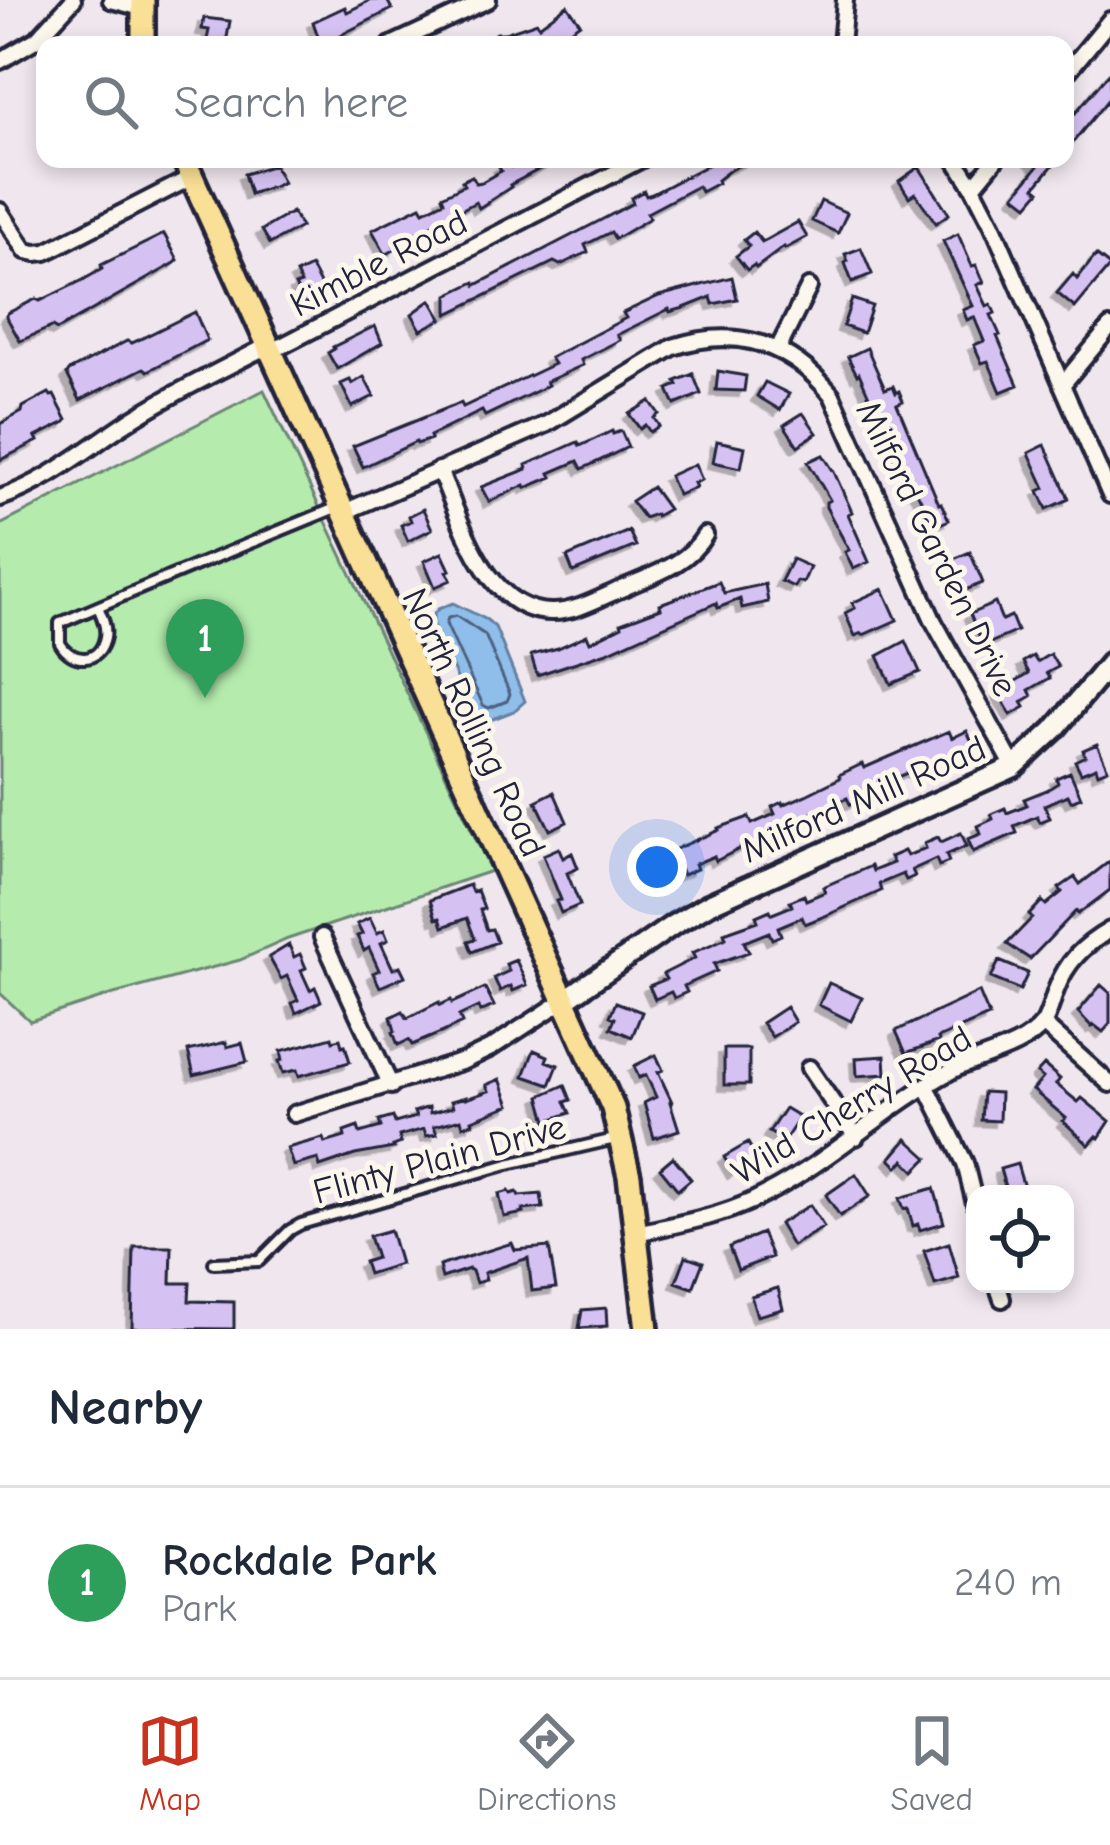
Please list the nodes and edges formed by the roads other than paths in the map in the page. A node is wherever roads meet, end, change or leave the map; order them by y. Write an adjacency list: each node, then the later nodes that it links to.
1 (73, 0): 7 (street)
2 (111, 0): 5 (street)
3 (488, 0): 9 (street)
4 (845, 0): 10 (street)
5 (142, 4): 8 (main road)
6 (1110, 20): 13 (street)
7 (40, 36)
8 (143, 36)
9 (410, 36)
10 (842, 36)
11 (36, 40): 12 (street)
12 (0, 61)
13 (1074, 64)
14 (188, 168): 19 (street); 22 (main road, North Rolling Road)
15 (624, 168): 22 (street, Kimble Road)
16 (961, 168): 18 (street)
17 (989, 168): 18 (street)
18 (973, 187): 24 (street)
19 (0, 211)
20 (809, 287): 23 (street)
21 (1110, 327): 24 (street)
22 (268, 349): 27 (street, Kimble Road); 28 (main road, North Rolling Road)
23 (778, 350): 25 (street, Milford Garden Drive); 32 (street, Milford Garden Drive)
24 (1062, 385): 26 (street)
25 (439, 470): 28 (street, Milford Garden Drive); 29 (street)
26 (1110, 495)
27 (0, 498)
28 (341, 510): 30 (lane); 35 (main road, North Rolling Road)
29 (705, 536)
30 (98, 607): 30 (lane)
31 (1110, 663): 32 (main road, Milford Mill Road)
32 (1014, 767): 35 (main road, Milford Mill Road)
33 (1110, 931): 36 (street)
34 (322, 937): 39 (street)
35 (566, 999): 39 (street, Milford Mill Road); 42 (main road, North Rolling Road)
36 (1042, 1024): 38 (street); 40 (street, Wild Cherry Road)
37 (809, 1068): 43 (street)
38 (1110, 1084)
39 (391, 1086): 41 (street, Milford Mill Road)
40 (927, 1087): 43 (street, Wild Cherry Road); 44 (street)
41 (294, 1114)
42 (622, 1137): 45 (main road, North Rolling Road); 46 (lane, Flinty Plain Drive)
43 (856, 1137): 45 (street, Wild Cherry Road)
44 (970, 1185)
45 (637, 1233): 47 (main road, North Rolling Road)
46 (214, 1263)
47 (647, 1329)

